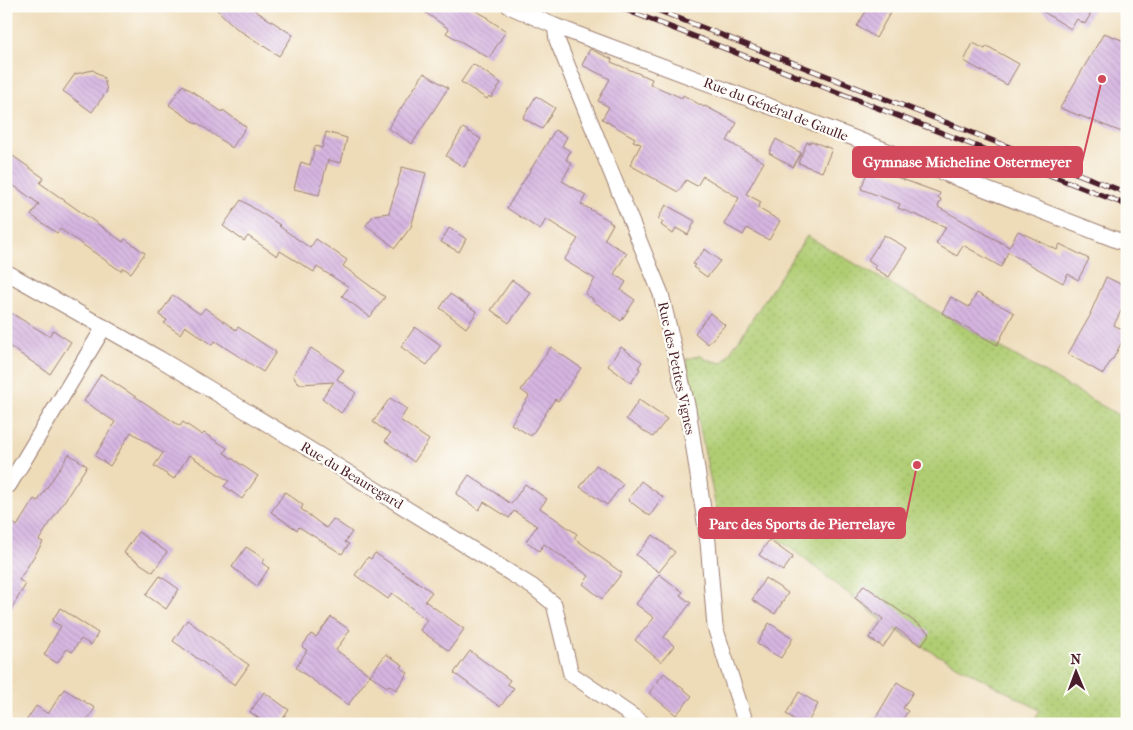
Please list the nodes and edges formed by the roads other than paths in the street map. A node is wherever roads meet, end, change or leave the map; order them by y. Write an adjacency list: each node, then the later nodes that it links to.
1 (509, 6): 2 (street, Rue du Général de Gaulle)
2 (555, 26): 3 (street, Rue du Général de Gaulle); 8 (street, Rue des Petites Vignes)
3 (1127, 244)
4 (6, 272): 5 (street, Rue du Beauregard)
5 (104, 327): 6 (street); 7 (street, Rue du Beauregard)
6 (6, 486)
7 (644, 724)
8 (746, 724)

